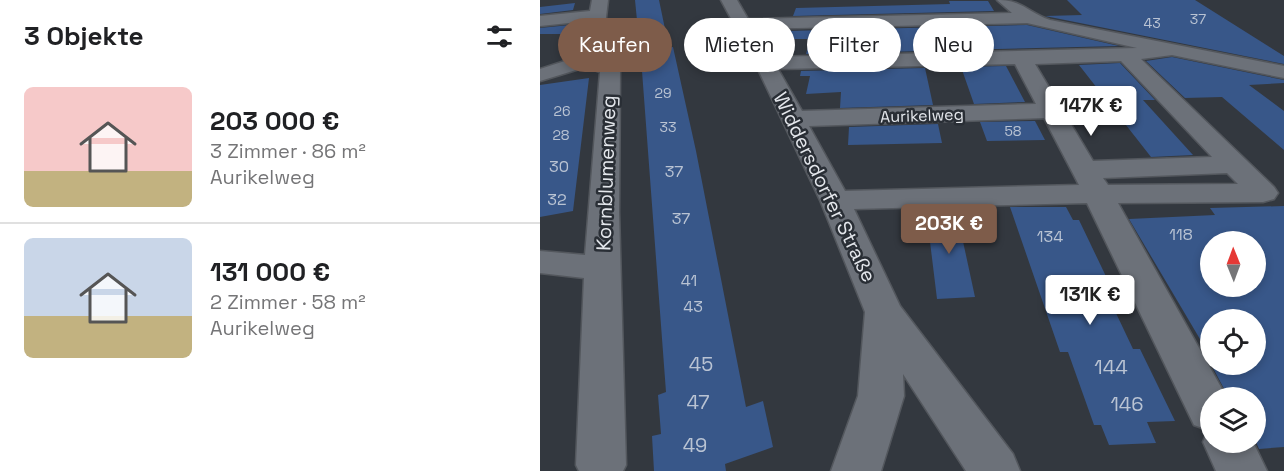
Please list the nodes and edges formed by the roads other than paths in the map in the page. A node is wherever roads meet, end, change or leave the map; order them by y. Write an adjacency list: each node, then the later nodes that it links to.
1 (1005, 0): 4 (street)
2 (599, 7): 5 (street)
3 (735, 12): 4 (street)
4 (1028, 18): 6 (street)
5 (540, 21)
6 (1174, 49): 7 (street); 9 (street)
7 (1126, 55): 8 (street); 19 (street)
8 (1022, 58): 10 (street); 17 (street)
9 (1233, 61): 14 (street); 16 (street)
10 (795, 62)
11 (558, 69): 15 (street)
12 (610, 72): 24 (street, Kornblumenweg)
13 (770, 72): 18 (street, Widdersdorfer Straße)
14 (1284, 72)
15 (540, 75)
16 (1276, 92)
17 (1052, 111): 18 (street, Aurikelweg); 20 (street)
18 (793, 119): 22 (street, Widdersdorfer Straße)
19 (1235, 164): 20 (street); 21 (street)
20 (1092, 182): 21 (street); 22 (street); 26 (street)
21 (1274, 192)
22 (835, 200): 25 (street, Widdersdorfer Straße)
23 (540, 262): 24 (street)
24 (602, 268): 28 (street)
25 (884, 312): 29 (street, Widdersdorfer Straße); 30 (street, Widdersdorfer Straße)
26 (1200, 392)
27 (1233, 453): 31 (street)
28 (601, 465)
29 (856, 471)
30 (995, 471)
31 (1242, 471)

